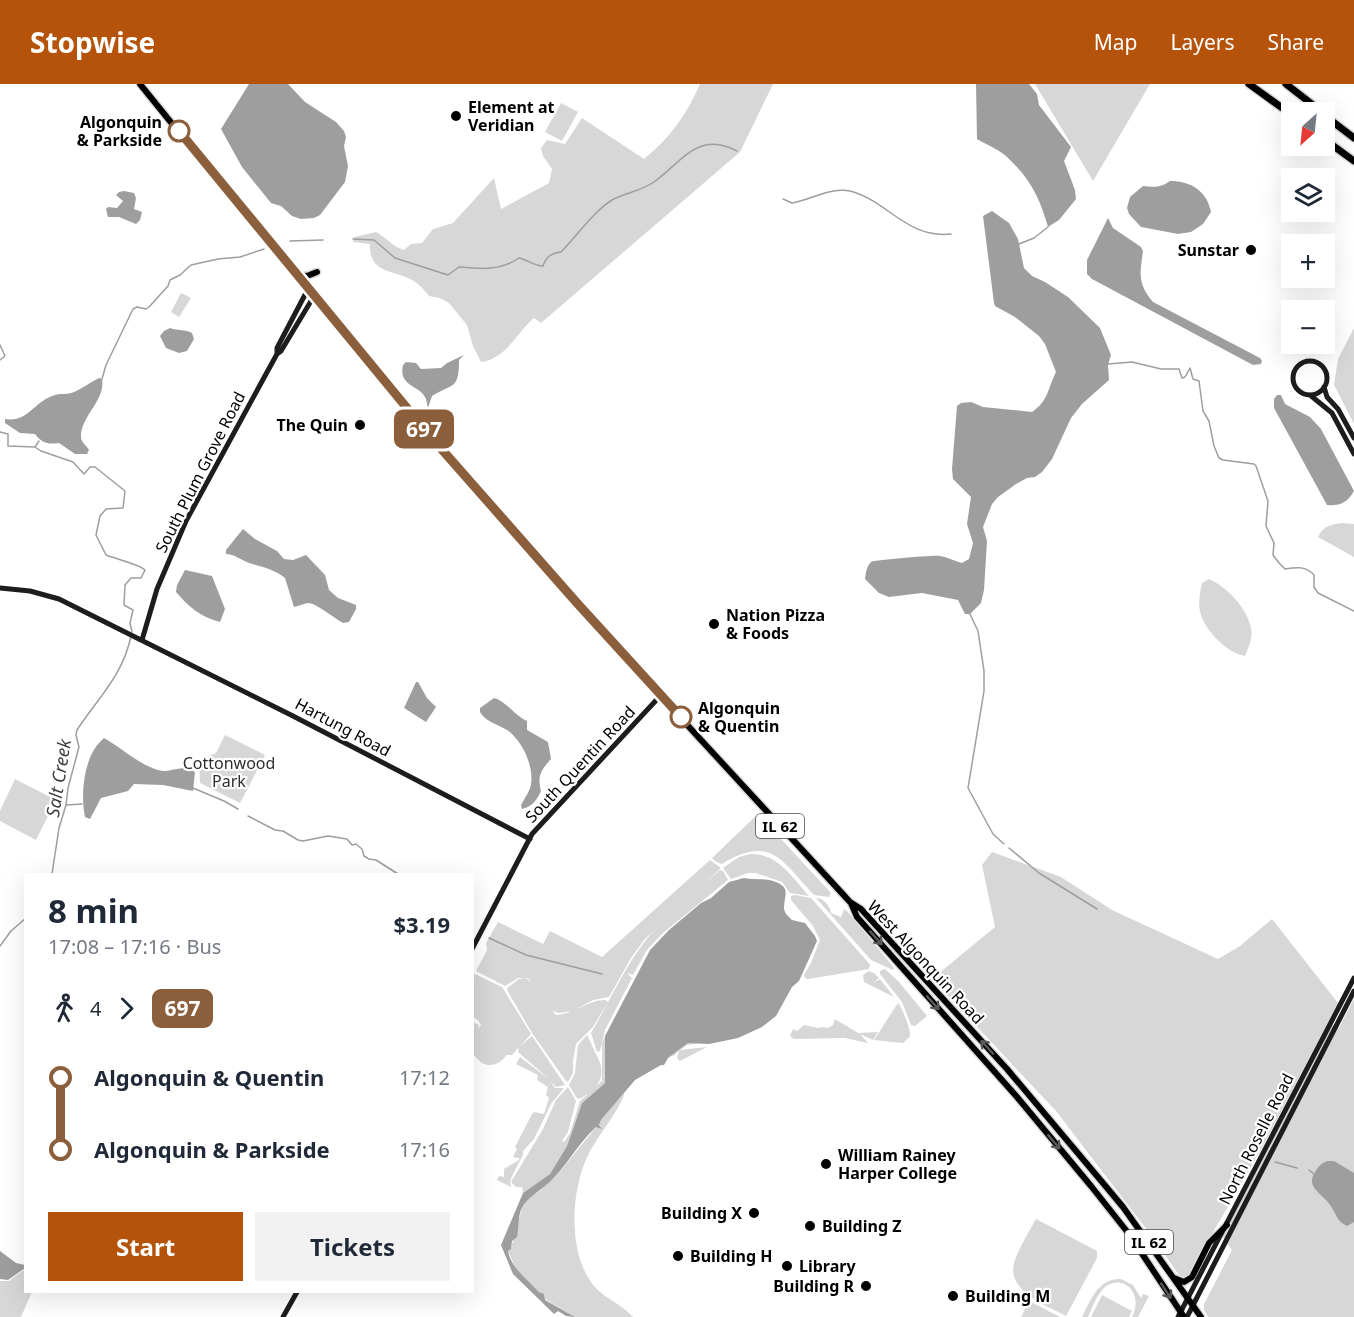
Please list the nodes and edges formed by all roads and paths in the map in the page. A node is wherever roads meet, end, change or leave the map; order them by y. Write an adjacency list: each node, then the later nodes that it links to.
1 (140, 84): 11 (main road, IL 62)
2 (1250, 84): 5 (highway)
3 (1286, 84): 4 (highway)
4 (1308, 102)
5 (1281, 107)
6 (1335, 123): 7 (highway)
7 (1354, 138)
8 (1335, 147): 9 (highway)
9 (1354, 161)
10 (317, 272): 11 (main road)
11 (297, 275): 12 (main road, IL 62)
12 (308, 289): 13 (main road, IL 62); 14 (street, South Plum Grove Road)
13 (314, 296): 14 (street, South Plum Grove Road); 21 (main road, IL 62)
14 (277, 354): 20 (street, South Plum Grove Road)
15 (1324, 387): 16 (street); 16 (street); 17 (street)
16 (1310, 395): 18 (street)
17 (1354, 438)
18 (1354, 454)
19 (0, 588): 20 (street, Hartung Road)
20 (142, 640): 22 (street, Hartung Road)
21 (661, 695): 22 (street, South Quentin Road); 23 (main road, IL 62)
22 (530, 839): 24 (street, South Quentin Road)
23 (850, 902): 28 (main road, West Algonquin Road / IL 62, one-way to 23); 32 (main road, West Algonquin Road / IL 62, one-way to 32)
24 (474, 945)
25 (1354, 978): 27 (street, North Roselle Road)
26 (1354, 991): 31 (street, North Roselle Road)
27 (1227, 1225): 28 (main road); 30 (street, North Roselle Road)
28 (1174, 1278): 30 (main road, West Algonquin Road / IL 62)
29 (296, 1293): 33 (street)
30 (1187, 1298): 31 (main road, West Algonquin Road / IL 62); 32 (street, North Roselle Road)
31 (1193, 1307): 32 (street, North Roselle Road); 34 (main road, West Algonquin Road / IL 62)
32 (1182, 1316)
33 (283, 1317)
34 (1201, 1317)

